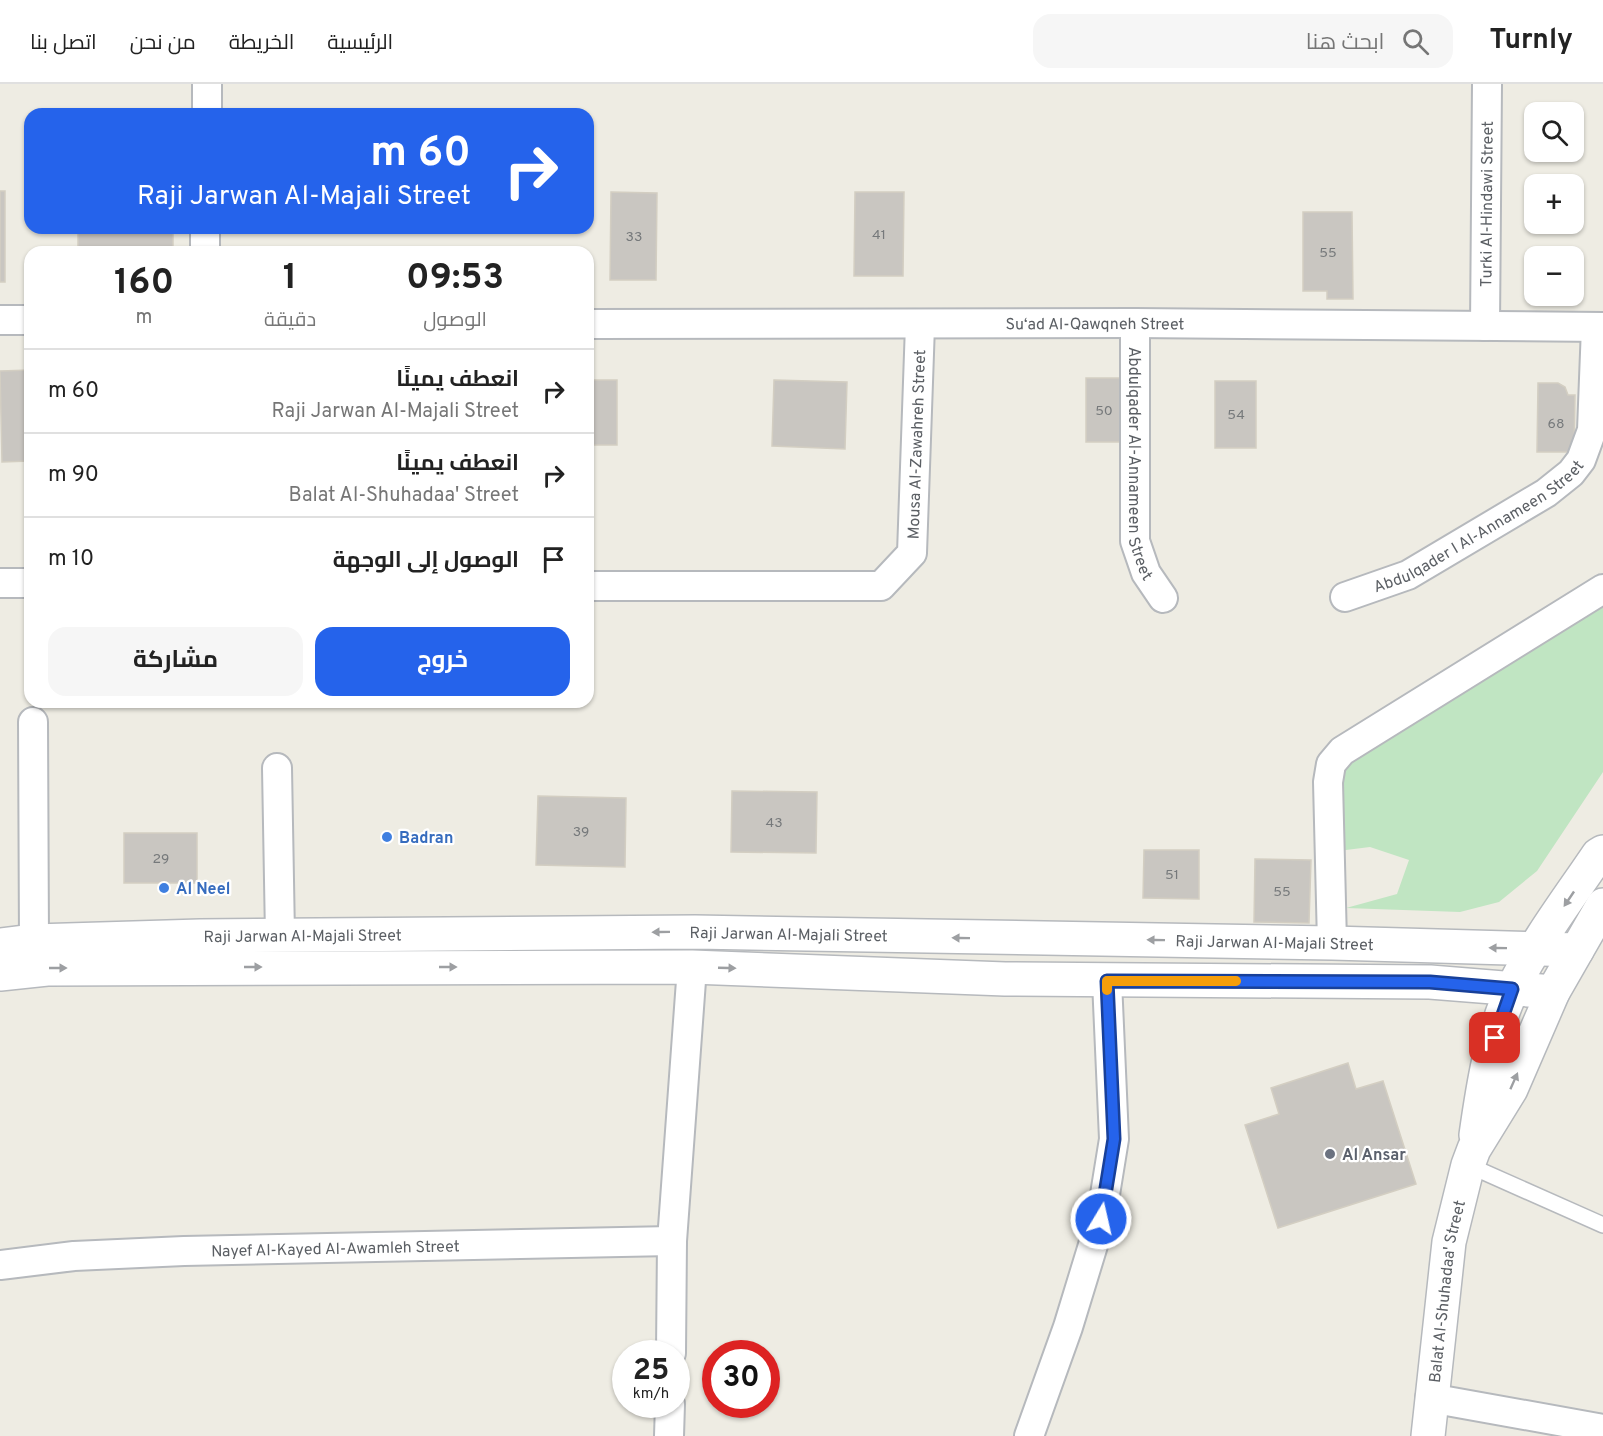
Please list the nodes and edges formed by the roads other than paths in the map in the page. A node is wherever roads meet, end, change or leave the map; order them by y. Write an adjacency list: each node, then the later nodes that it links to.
1 (207, 84): 3 (street)
2 (1487, 84): 9 (street, Turki Al-Hindawi Street)
3 (207, 108)
4 (0, 320): 5 (street)
5 (24, 320)
6 (1135, 323): 8 (street, Su‘ad Al-Qawqneh Street); 9 (street, Su‘ad Al-Qawqneh Street); 16 (street, Abdulqader Al-Annameen Street)
7 (594, 324): 8 (street, Su‘ad Al-Qawqneh Street)
8 (920, 325): 13 (street, Mousa Al-Zawahreh Street)
9 (1485, 326): 10 (street, Su‘ad Al-Qawqneh Street)
10 (1600, 327): 15 (street, Abdulqader I Al-Annameen Street)
11 (0, 583): 12 (street)
12 (24, 583)
13 (594, 586)
14 (1603, 589): 25 (street)
15 (1345, 597)
16 (1163, 598)
17 (33, 722): 24 (street)
18 (277, 768): 22 (street)
19 (1603, 852): 27 (street, Balat Al-Shuhadaa' Street, one-way to 27)
20 (1603, 905): 28 (street, Balat Al-Shuhadaa' Street)
21 (696, 932): 22 (street, Raji Jarwan Al-Majali Street, one-way to 22); 23 (street, Raji Jarwan Al-Majali Street, one-way to 21); 29 (street)
22 (280, 936): 24 (street, Raji Jarwan Al-Majali Street)
23 (1006, 938): 25 (street, Raji Jarwan Al-Majali Street, one-way to 23); 31 (street)
24 (34, 941): 26 (street, Raji Jarwan Al-Majali Street)
25 (1332, 943): 27 (street, Raji Jarwan Al-Majali Street, one-way to 25)
26 (0, 945)
27 (1535, 949): 28 (street, Raji Jarwan Al-Majali Street); 33 (street, Balat Al-Shuhadaa' Street)
28 (1577, 950): 34 (street, Balat Al-Shuhadaa' Street)
29 (692, 967): 30 (street, Raji Jarwan Al-Majali Street, one-way to 29); 31 (street, Raji Jarwan Al-Majali Street, one-way to 31); 37 (street)
30 (0, 974)
31 (1005, 979): 32 (street, Raji Jarwan Al-Majali Street)
32 (1107, 981): 33 (street, Raji Jarwan Al-Majali Street); 44 (street)
33 (1512, 989): 34 (street, Raji Jarwan Al-Majali Street); 35 (street, Balat Al-Shuhadaa' Street)
34 (1553, 992): 35 (street, Balat Al-Shuhadaa' Street, one-way to 34)
35 (1471, 1157): 36 (lane); 40 (street, Balat Al-Shuhadaa' Street)
36 (1603, 1225)
37 (672, 1241): 38 (street, Nayef Al-Kayed Al-Awamleh Street); 39 (street)
38 (0, 1265)
39 (670, 1340)
40 (1430, 1398): 42 (street); 45 (street, Balat Al-Shuhadaa' Street)
41 (670, 1418): 43 (street)
42 (1603, 1429)
43 (669, 1436)
44 (1029, 1436)
45 (1428, 1436)

